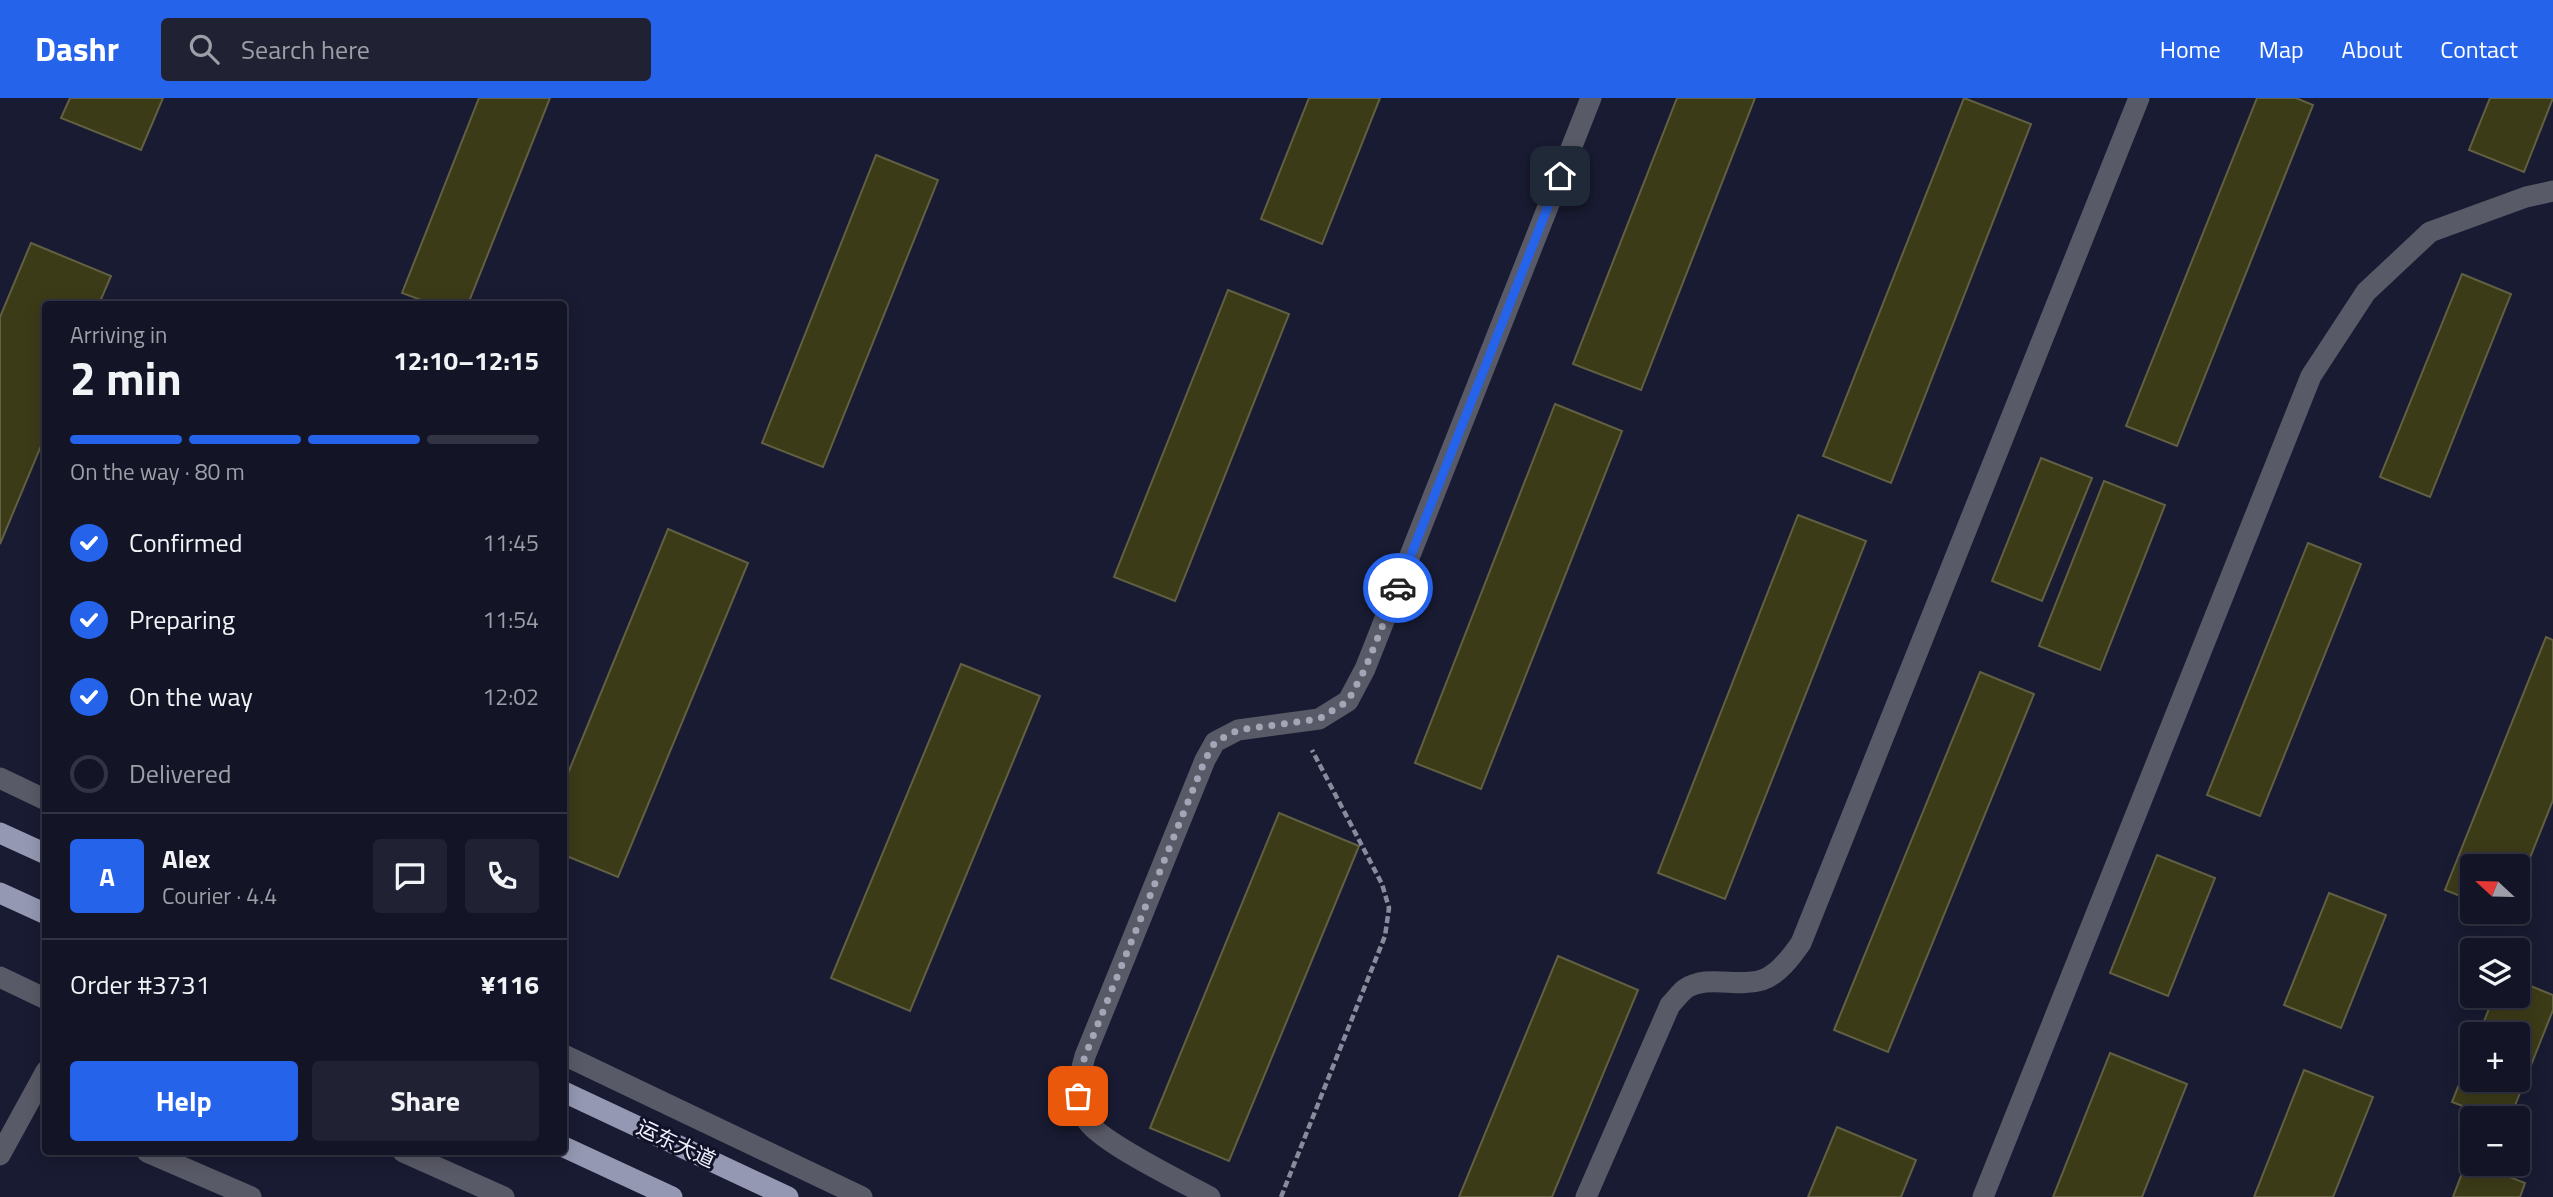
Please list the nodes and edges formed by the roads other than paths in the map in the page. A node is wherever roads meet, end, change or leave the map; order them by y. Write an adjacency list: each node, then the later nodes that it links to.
1 (1591, 98): 25 (lane)
2 (2139, 98): 26 (lane)
3 (2553, 191): 27 (lane)
4 (0, 778): 5 (lane)
5 (42, 798)
6 (0, 833): 7 (main road)
7 (42, 852)
8 (0, 892): 9 (main road)
9 (42, 912)
10 (0, 977): 11 (lane)
11 (42, 997)
12 (567, 1056): 24 (lane)
13 (42, 1086): 15 (lane)
14 (567, 1093): 23 (main road, 运东大道)
15 (37, 1104): 17 (lane)
16 (567, 1148): 22 (main road)
17 (0, 1155)
18 (153, 1155): 20 (lane)
19 (411, 1155): 21 (lane)
20 (251, 1197)
21 (504, 1197)
22 (672, 1197)
23 (788, 1197)
24 (862, 1197)
25 (1210, 1197)
26 (1587, 1197)
27 (1983, 1197)

